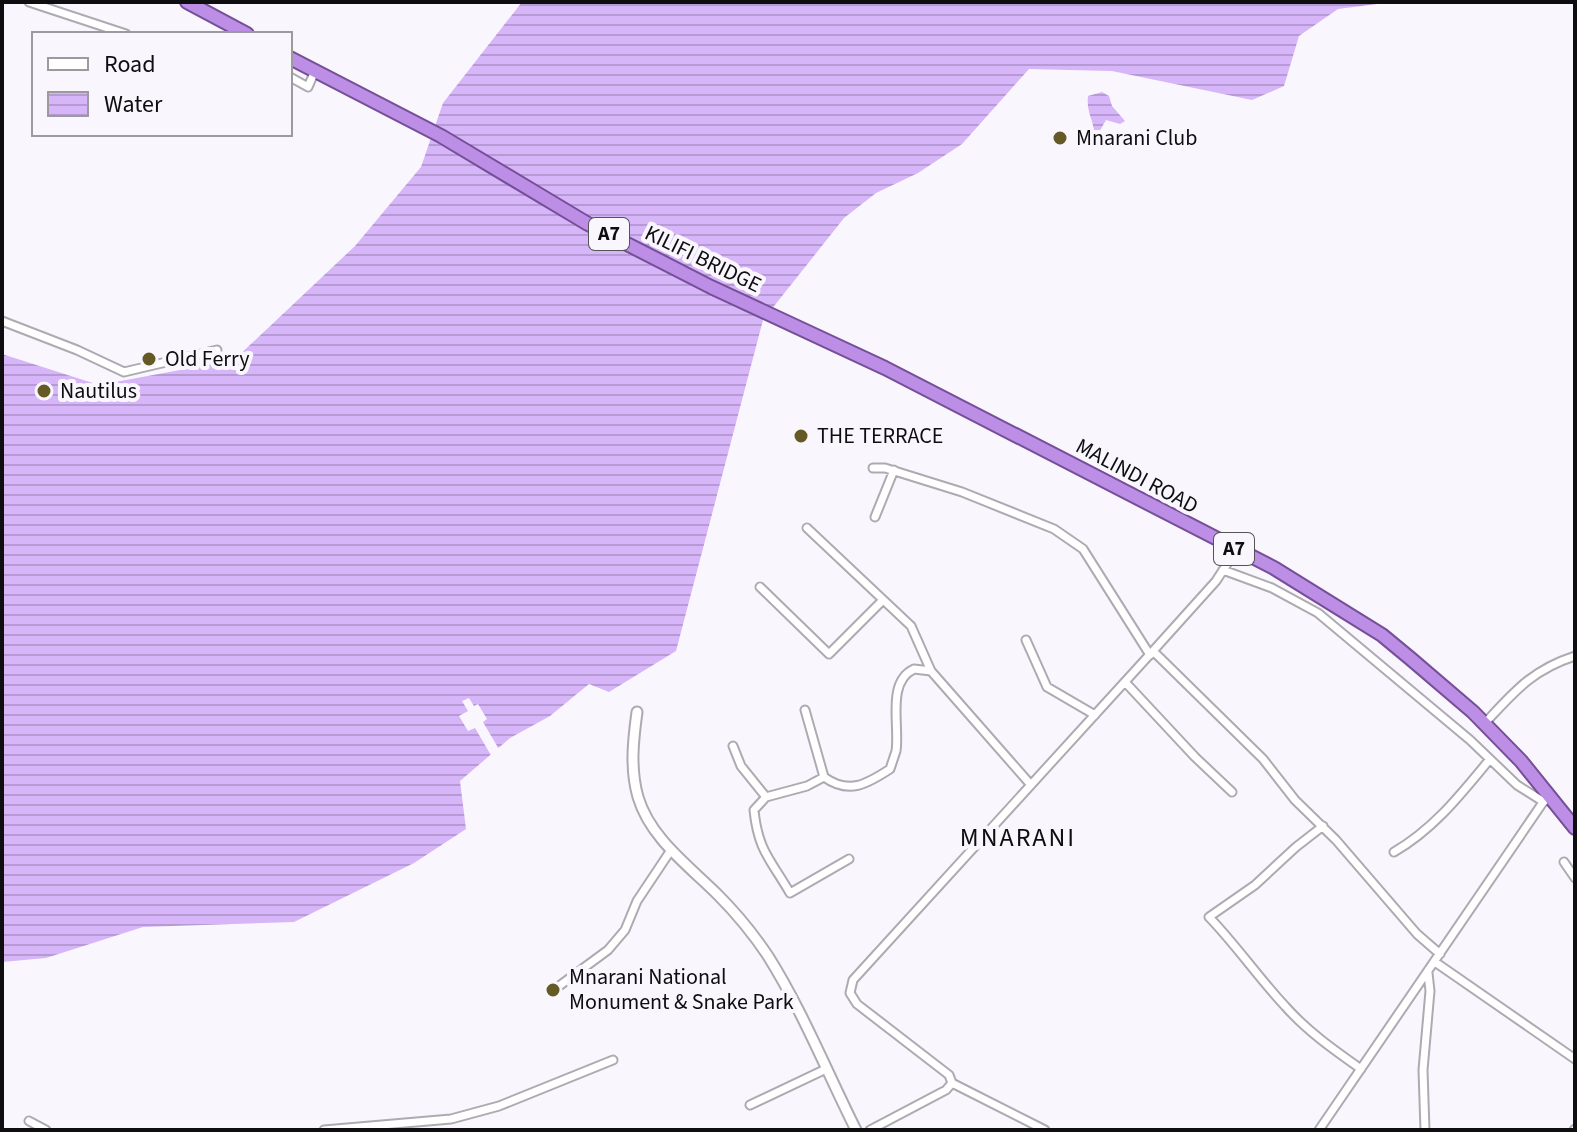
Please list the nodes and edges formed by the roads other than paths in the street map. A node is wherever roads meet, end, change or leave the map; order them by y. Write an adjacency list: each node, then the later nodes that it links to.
1 (29, 2): 3 (street)
2 (187, 2): 4 (highway)
3 (120, 32)
4 (243, 32)
5 (292, 59): 6 (highway, A7)
6 (315, 71): 7 (street); 9 (highway, KILIFI BRIDGE / A7)
7 (292, 78)
8 (2, 321): 10 (street)
9 (838, 345): 15 (highway, MALINDI ROAD / A7)
10 (217, 350)
11 (873, 468): 12 (street)
12 (894, 470): 13 (street); 20 (street)
13 (875, 517)
14 (807, 528): 18 (street)
15 (1236, 550): 16 (street); 27 (highway, MALINDI ROAD / A7)
16 (1223, 570): 20 (street); 29 (street)
17 (760, 587): 18 (street)
18 (883, 600): 22 (street)
19 (1026, 640): 26 (street)
20 (1152, 653): 23 (street); 35 (street)
21 (1575, 656): 27 (street)
22 (931, 671): 30 (street); 31 (street)
23 (1125, 682): 26 (street); 32 (street)
24 (805, 710): 30 (street)
25 (637, 712): 37 (street)
26 (1095, 715): 31 (street)
27 (1485, 723): 34 (highway, MALINDI ROAD / A7)
28 (733, 746): 33 (street)
29 (1490, 759): 34 (street); 38 (street)
30 (824, 777): 33 (street)
31 (1031, 785): 49 (street)
32 (1232, 792)
33 (766, 797): 39 (street)
34 (1547, 798): 36 (highway, MALINDI ROAD / A7); 42 (street)
35 (1323, 826): 42 (street); 48 (street)
36 (1575, 828)
37 (671, 850): 44 (street); 47 (street)
38 (1394, 852)
39 (849, 859)
40 (1564, 862): 41 (street)
41 (1575, 878)
42 (1437, 958): 43 (street); 45 (street)
43 (1428, 971): 48 (street); 58 (street)
44 (555, 989)
45 (1575, 1059)
46 (613, 1060): 53 (street)
47 (826, 1069): 50 (street); 54 (street)
48 (1361, 1069): 57 (street)
49 (952, 1083): 55 (street); 56 (street)
50 (750, 1105)
51 (29, 1121): 52 (street)
52 (46, 1130)
53 (324, 1130)
54 (856, 1130)
55 (870, 1130)
56 (1045, 1130)
57 (1319, 1130)
58 (1425, 1130)

